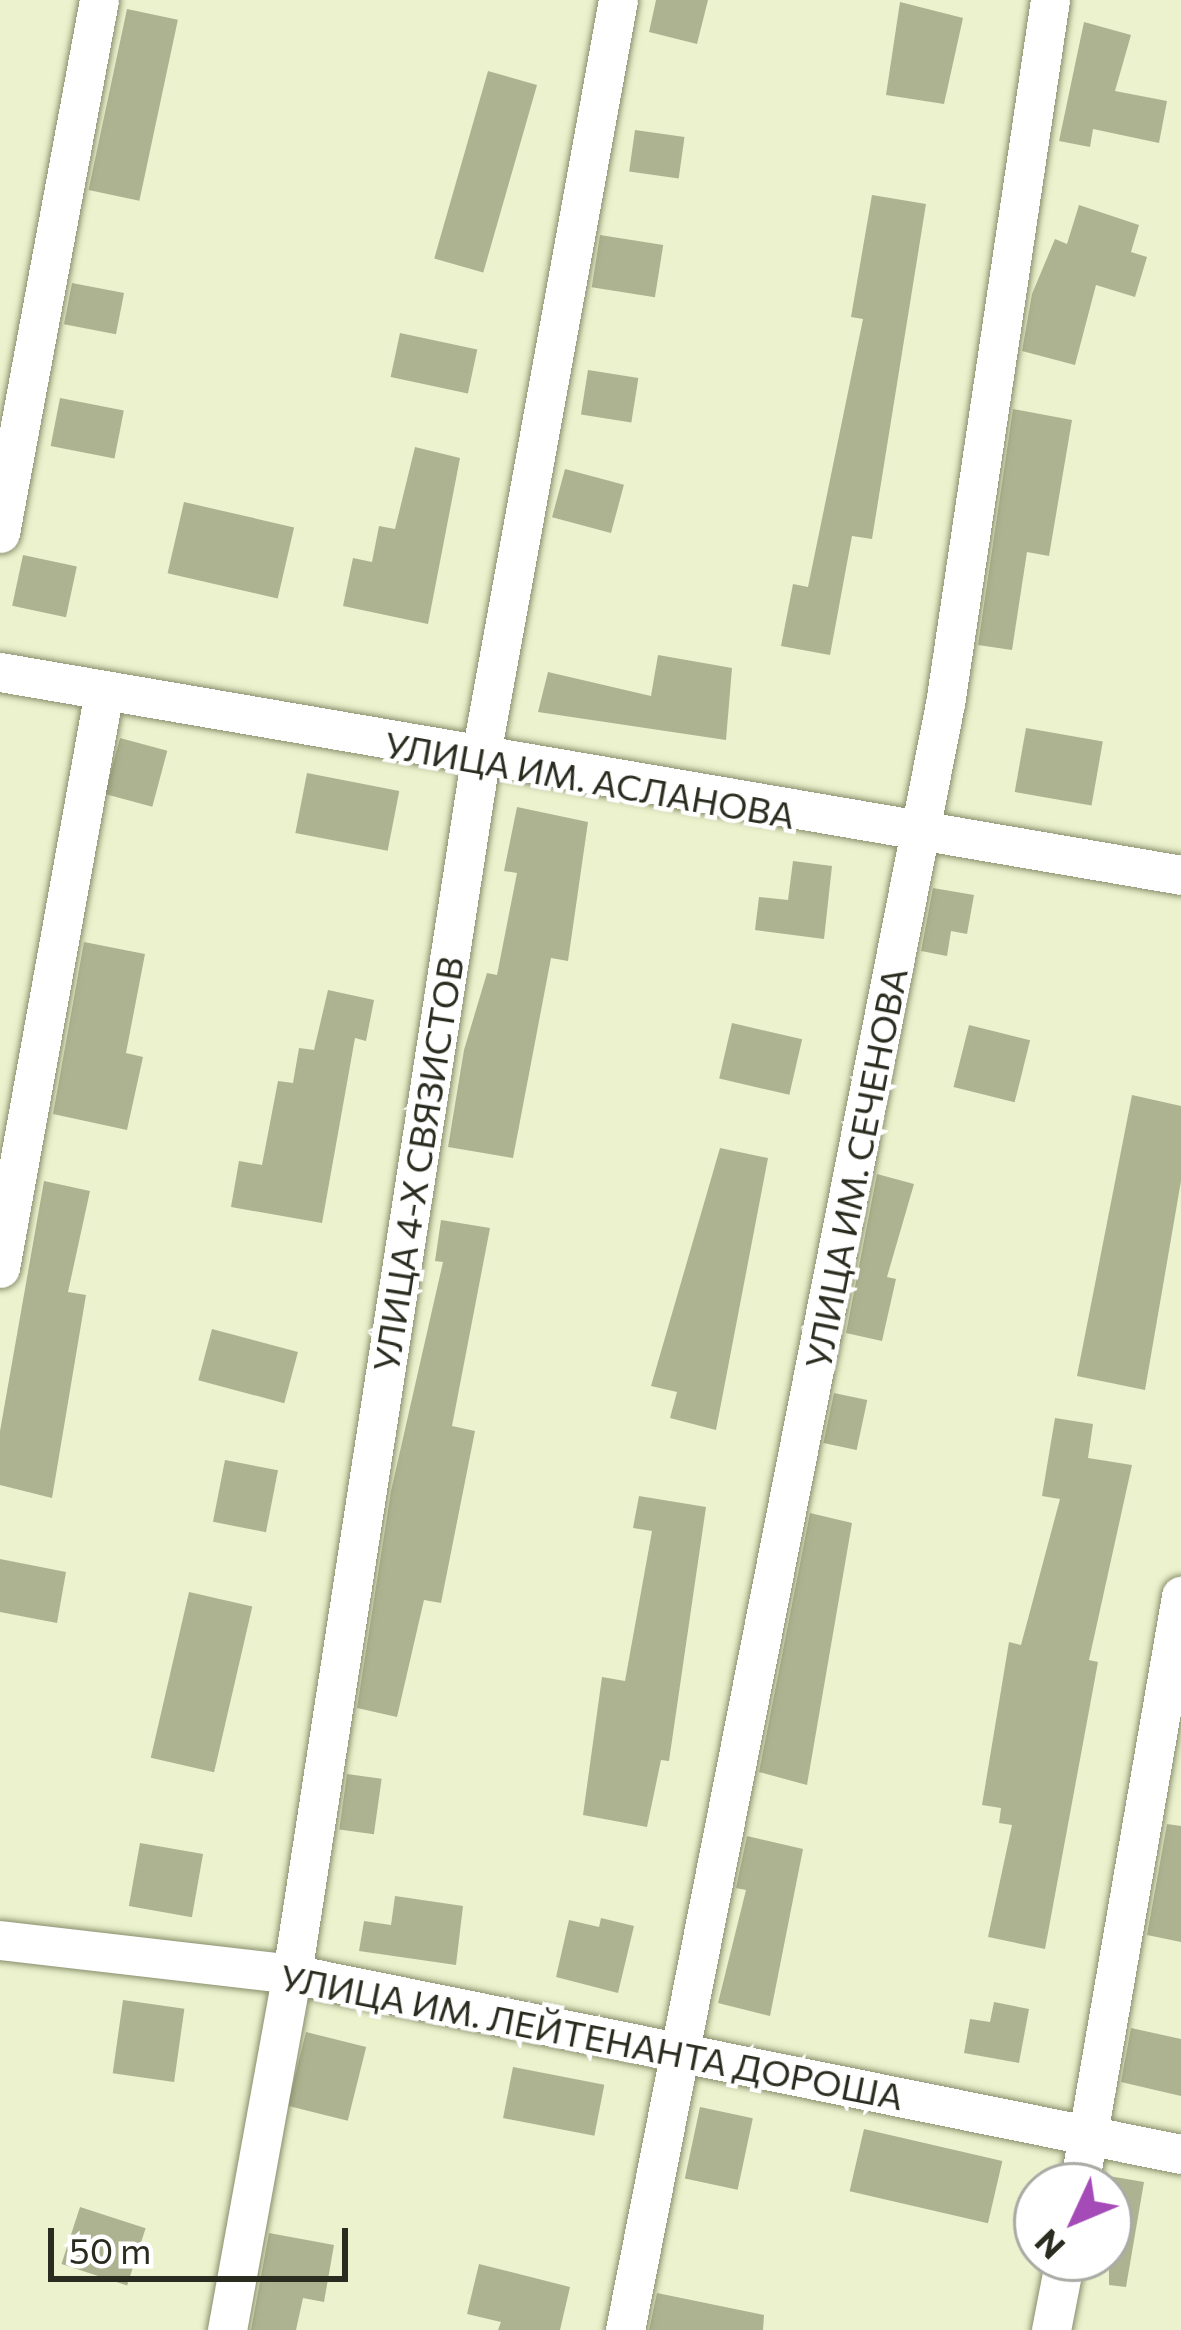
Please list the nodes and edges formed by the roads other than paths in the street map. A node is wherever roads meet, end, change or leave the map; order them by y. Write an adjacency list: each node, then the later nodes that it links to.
1 (99, 0): 4 (street)
2 (617, 0): 7 (street, УЛИЦА 4-Х СВЯЗИСТОВ)
3 (1050, 0): 8 (street, УЛИЦА ИМ. СЕЧЕНОВА)
4 (0, 533)
5 (0, 671): 6 (street, УЛИЦА ИМ. АСЛАНОВА)
6 (104, 692): 7 (street, УЛИЦА ИМ. АСЛАНОВА); 10 (street)
7 (480, 760): 8 (street, УЛИЦА ИМ. АСЛАНОВА); 13 (street, УЛИЦА 4-Х СВЯЗИСТОВ)
8 (920, 836): 9 (street, УЛИЦА ИМ. АСЛАНОВА); 14 (street, УЛИЦА ИМ. СЕЧЕНОВА)
9 (1181, 875)
10 (0, 1268)
11 (1181, 1596): 15 (street)
12 (0, 1940): 13 (street, УЛИЦА ИМ. ЛЕЙТЕНАНТА ДОРОША)
13 (292, 1974): 14 (street, УЛИЦА ИМ. ЛЕЙТЕНАНТА ДОРОША); 19 (street, УЛИЦА 4-Х СВЯЗИСТОВ)
14 (682, 2047): 15 (street, УЛИЦА ИМ. ЛЕЙТЕНАНТА ДОРОША); 20 (street, УЛИЦА ИМ. СЕЧЕНОВА)
15 (1088, 2140): 16 (street, УЛИЦА ИМ. ЛЕЙТЕНАНТА ДОРОША); 17 (street)
16 (1181, 2154)
17 (1084, 2162)
18 (1060, 2282): 21 (street)
19 (227, 2330)
20 (625, 2330)
21 (1051, 2330)

